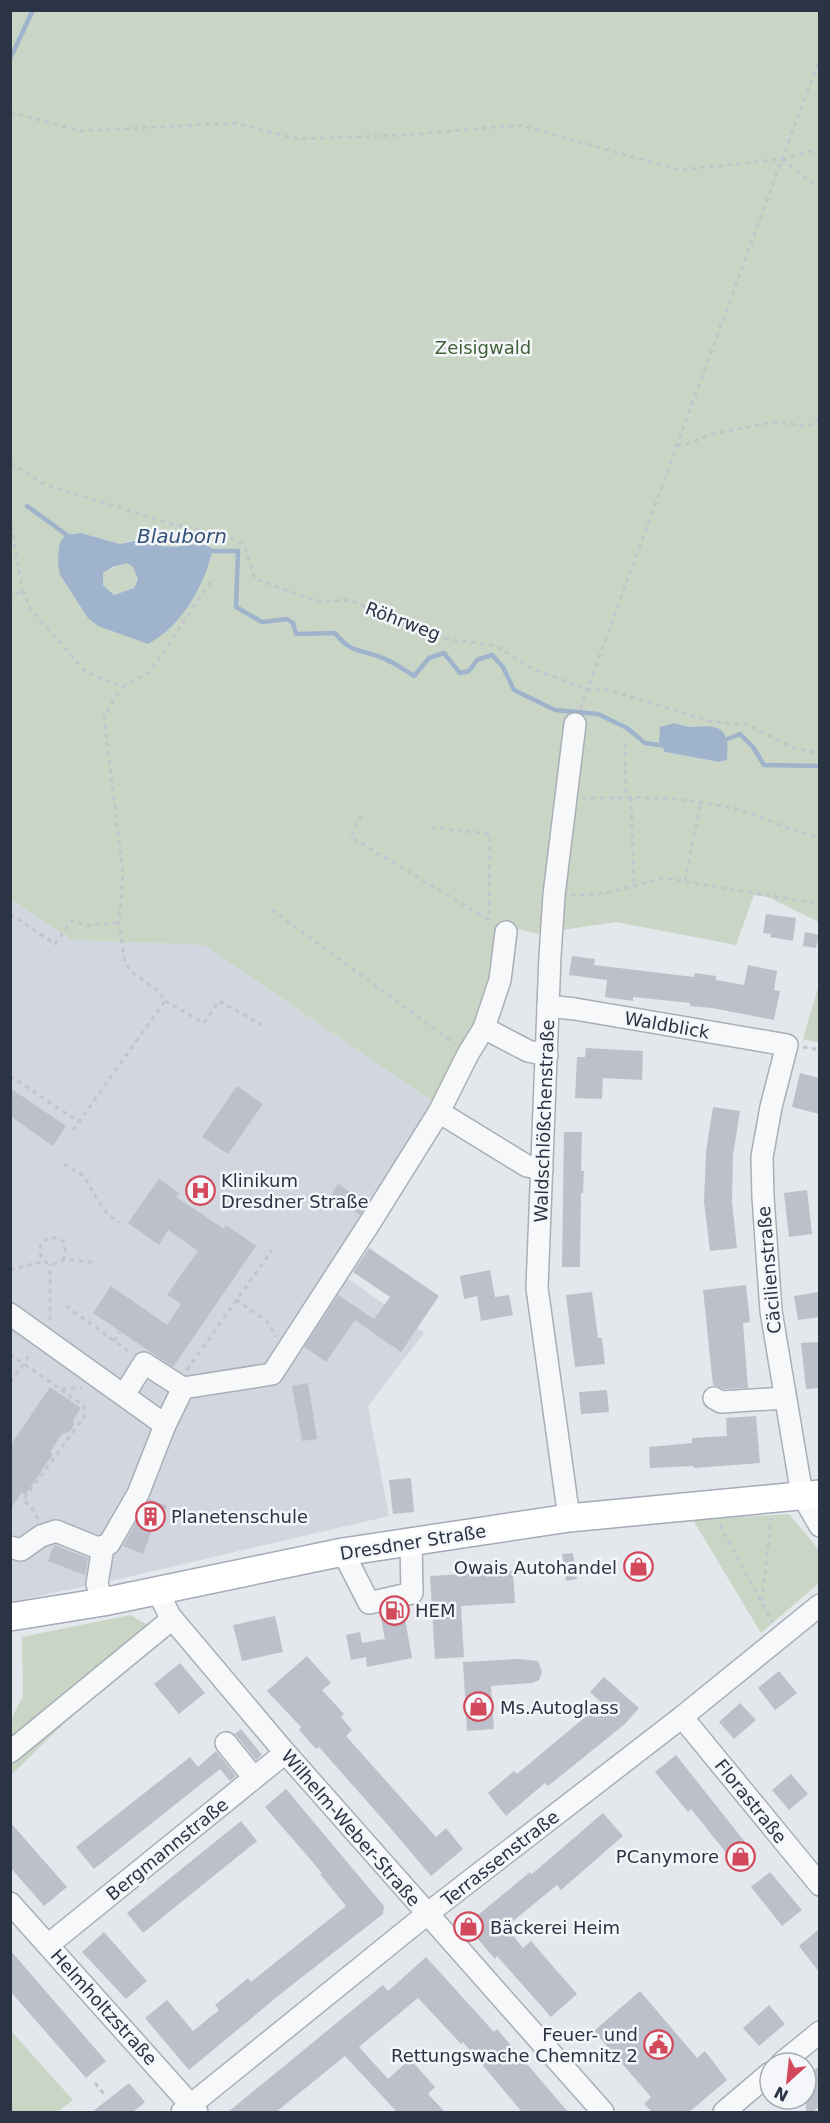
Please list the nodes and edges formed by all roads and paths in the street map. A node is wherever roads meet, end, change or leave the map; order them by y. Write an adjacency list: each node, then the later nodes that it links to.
1 (819, 58): 4 (path)
2 (10, 112): 4 (path)
3 (819, 149): 4 (path)
4 (782, 159): 5 (path); 7 (path)
5 (819, 189)
6 (819, 419): 7 (path)
7 (676, 446): 14 (path)
8 (10, 463): 14 (path, Röhrweg)
9 (10, 517): 11 (path)
10 (213, 578): 13 (path)
11 (22, 589): 12 (path); 13 (path)
12 (10, 601)
13 (122, 687): 31 (path)
14 (586, 689): 17 (path, Röhrweg)
15 (575, 724): 20 (street, Waldschlößchenstraße)
16 (625, 743): 18 (path)
17 (819, 754)
18 (626, 797): 19 (path); 20 (path)
19 (632, 797): 21 (path); 26 (path)
20 (566, 798): 27 (street, Waldschlößchenstraße)
21 (700, 801): 24 (path); 25 (path)
22 (361, 815): 32 (path)
23 (431, 827): 32 (path)
24 (819, 837)
25 (685, 881): 26 (path); 28 (path)
26 (634, 887): 27 (path)
27 (554, 895): 34 (street, Waldschlößchenstraße)
28 (819, 904)
29 (272, 910): 38 (path)
30 (10, 914): 31 (path)
31 (119, 922): 33 (path)
32 (498, 926): 36 (street)
33 (165, 1001): 35 (path); 42 (path)
34 (548, 1006): 37 (street, Waldblick); 39 (street, Waldschlößchenstraße)
35 (262, 1025)
36 (484, 1028): 38 (street); 39 (street)
37 (787, 1045): 68 (street, Cäcilienstraße)
38 (468, 1054): 41 (street)
39 (547, 1055): 45 (street, Waldschlößchenstraße)
40 (10, 1076): 42 (path)
41 (439, 1112): 45 (street); 59 (street)
42 (79, 1122): 43 (path)
43 (73, 1130)
44 (63, 1164): 46 (path)
45 (542, 1169): 73 (street, Waldschlößchenstraße)
46 (119, 1223)
47 (272, 1250): 53 (path)
48 (63, 1260): 49 (path); 50 (path); 51 (path)
49 (44, 1261): 51 (path); 52 (path)
50 (97, 1263)
51 (50, 1264): 57 (path)
52 (10, 1270)
53 (236, 1300): 59 (path); 64 (path)
54 (66, 1306): 58 (path)
55 (10, 1314): 57 (street)
56 (120, 1332): 58 (path)
57 (46, 1333): 61 (path); 66 (street)
58 (114, 1341): 62 (path)
59 (285, 1353): 64 (street)
60 (10, 1354): 61 (path)
61 (24, 1363): 63 (path); 65 (path)
62 (144, 1363): 64 (street); 66 (street)
63 (10, 1382)
64 (180, 1386): 69 (street)
65 (60, 1389): 66 (path); 75 (path)
66 (117, 1390): 69 (street)
67 (714, 1398): 68 (street)
68 (785, 1398): 70 (street, Cäcilienstraße)
69 (165, 1425): 78 (street)
70 (811, 1495): 71 (main road, Dresdner Straße); 74 (street, Cäcilienstraße)
71 (773, 1498): 72 (main road, Dresdner Straße); 82 (path)
72 (709, 1504): 73 (main road, Dresdner Straße); 82 (path)
73 (569, 1518): 76 (main road, Dresdner Straße)
74 (819, 1526)
75 (46, 1534): 77 (street); 78 (street)
76 (411, 1542): 79 (main road, Dresdner Straße); 79 (street)
77 (10, 1547)
78 (104, 1547): 81 (street)
79 (343, 1552): 80 (main road, Dresdner Straße)
80 (157, 1590): 81 (main road, Dresdner Straße); 85 (street, Wilhelm-Weber-Straße)
81 (103, 1602): 84 (main road, Dresdner Straße)
82 (762, 1602): 86 (path)
83 (819, 1605): 86 (street, Terrassenstraße)
84 (10, 1617)
85 (172, 1619): 89 (street); 90 (street, Wilhelm-Weber-Straße)
86 (780, 1637): 87 (street, Terrassenstraße)
87 (682, 1717): 92 (street, Florastraße); 94 (street, Terrassenstraße)
88 (226, 1743): 91 (street)
89 (10, 1752)
90 (285, 1753): 91 (street, Bergmannstraße); 94 (street, Wilhelm-Weber-Straße)
91 (254, 1778): 95 (street, Bergmannstraße)
92 (819, 1885)
93 (10, 1903): 95 (street, Helmholtzstraße)
94 (427, 1914): 101 (street, Terrassenstraße); 102 (street, Wilhelm-Weber-Straße)
95 (48, 1945): 101 (street, Helmholtzstraße)
96 (819, 2032): 97 (street)
97 (796, 2051)
98 (95, 2083): 100 (path)
99 (758, 2083): 103 (street)
100 (104, 2094)
101 (190, 2110)
102 (603, 2112)
103 (724, 2112)

